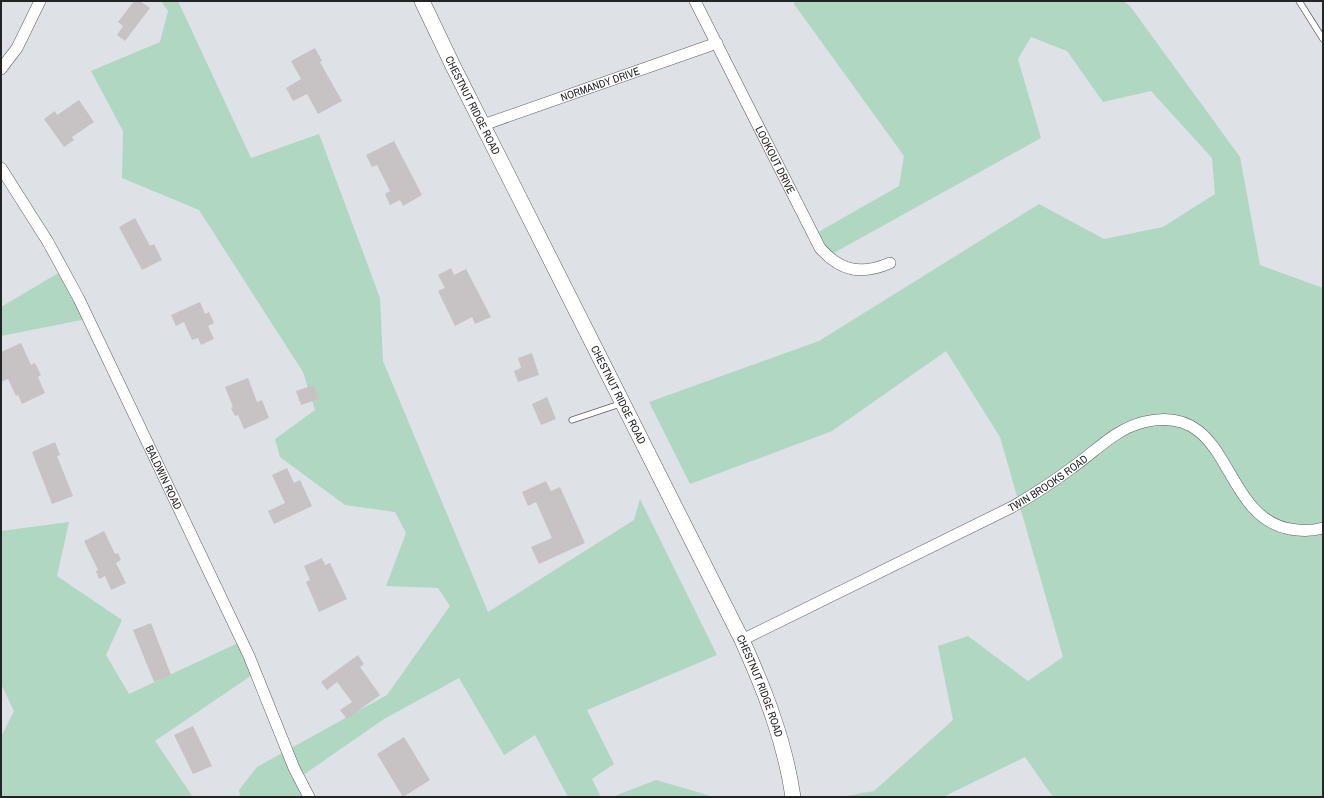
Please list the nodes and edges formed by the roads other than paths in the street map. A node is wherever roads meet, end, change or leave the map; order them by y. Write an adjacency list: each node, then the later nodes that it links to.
1 (40, 1): 7 (street)
2 (422, 1): 8 (main road, CHESTNUT RIDGE ROAD)
3 (695, 1): 6 (street, LOOKOUT DRIVE)
4 (1299, 1): 5 (lane)
5 (1323, 39)
6 (717, 43): 8 (street, NORMANDY DRIVE); 10 (street, LOOKOUT DRIVE)
7 (1, 69)
8 (483, 125): 11 (main road, CHESTNUT RIDGE ROAD)
9 (1, 168): 15 (street, BALDWIN ROAD)
10 (890, 262)
11 (623, 403): 12 (lane); 14 (main road, CHESTNUT RIDGE ROAD)
12 (572, 420)
13 (1323, 528): 14 (street, TWIN BROOKS ROAD)
14 (742, 640): 16 (main road, CHESTNUT RIDGE ROAD)
15 (309, 797)
16 (793, 797)

